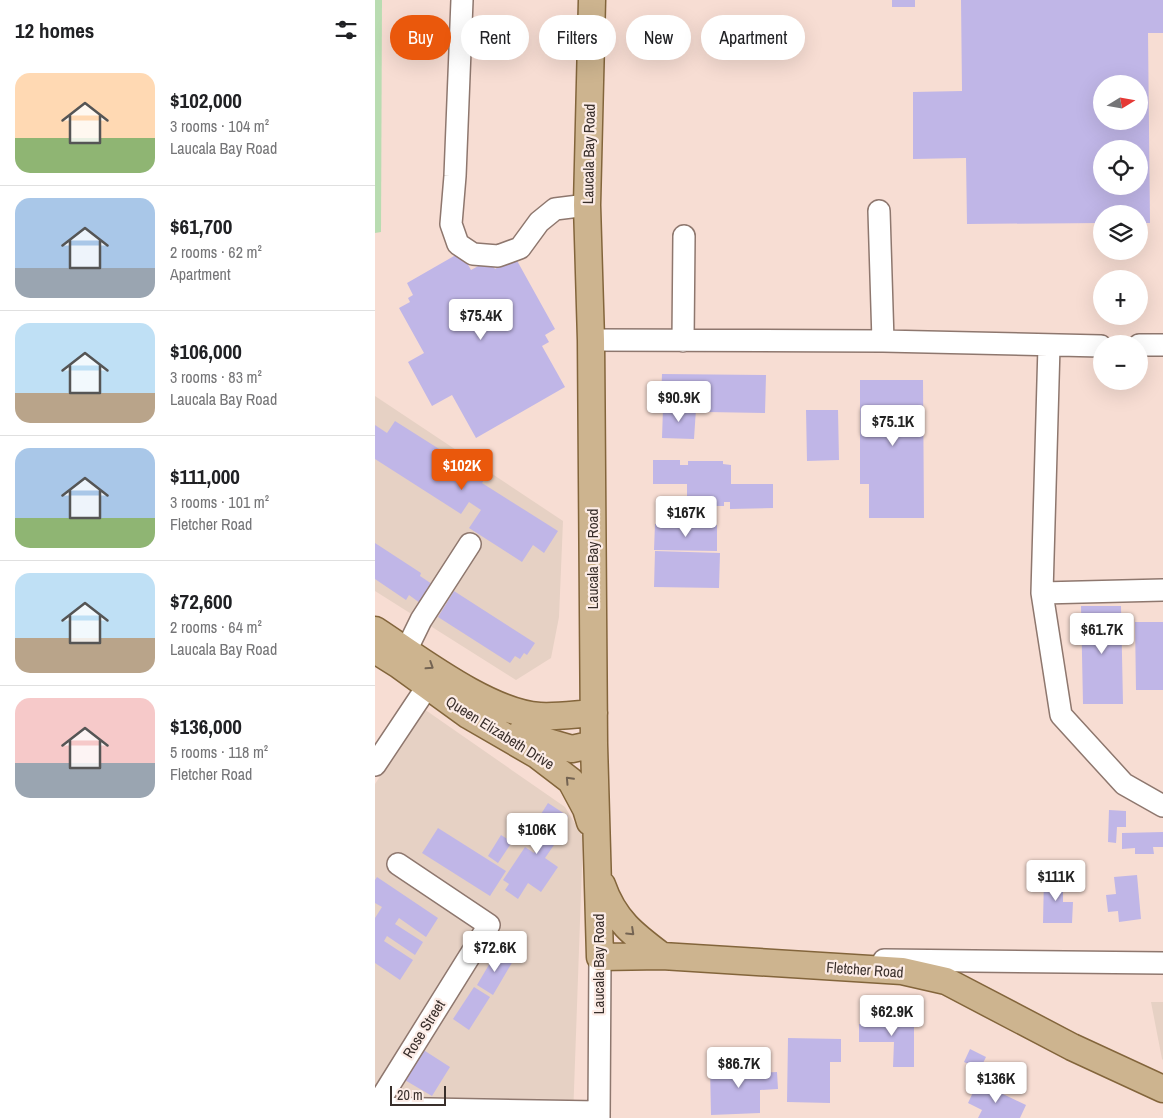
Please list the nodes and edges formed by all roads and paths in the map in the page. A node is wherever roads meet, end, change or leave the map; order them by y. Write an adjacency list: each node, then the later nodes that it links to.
1 (462, 0): 3 (street)
2 (592, 0): 3 (main road, Laucala Bay Road)
3 (587, 205): 6 (main road, Laucala Bay Road)
4 (879, 212): 8 (street)
5 (684, 236): 7 (street)
6 (591, 340): 7 (street); 20 (main road, Laucala Bay Road)
7 (683, 341): 8 (street)
8 (883, 341): 10 (street)
9 (1163, 345): 12 (street)
10 (1049, 346): 11 (street); 15 (street)
11 (1093, 346)
12 (1148, 346)
13 (470, 544): 18 (street)
14 (1163, 590): 15 (street)
15 (1042, 593): 24 (street)
16 (375, 630): 18 (main road, Queen Elizabeth Drive)
17 (375, 650): 18 (main road, Queen Elizabeth Drive)
18 (403, 658): 19 (main road, Queen Elizabeth Drive); 20 (main road, Queen Elizabeth Drive, one-way to 20)
19 (427, 687): 21 (main road, Queen Elizabeth Drive); 23 (street)
20 (593, 713): 22 (main road, Laucala Bay Road)
21 (469, 715): 22 (main road); 25 (main road, Queen Elizabeth Drive, one-way to 21)
22 (594, 744): 25 (main road, Laucala Bay Road)
23 (375, 765)
24 (1163, 806)
25 (596, 840): 27 (main road, Laucala Bay Road)
26 (397, 864): 32 (street, Rose Street)
27 (599, 875): 28 (main road, Laucala Bay Road); 29 (main road, one-way to 29)
28 (600, 957): 29 (main road, Fletcher Road); 33 (street, Laucala Bay Road)
29 (672, 957): 30 (street); 31 (main road, Fletcher Road)
30 (1163, 963)
31 (1163, 1089)
32 (375, 1108): 33 (street)
33 (599, 1115)

